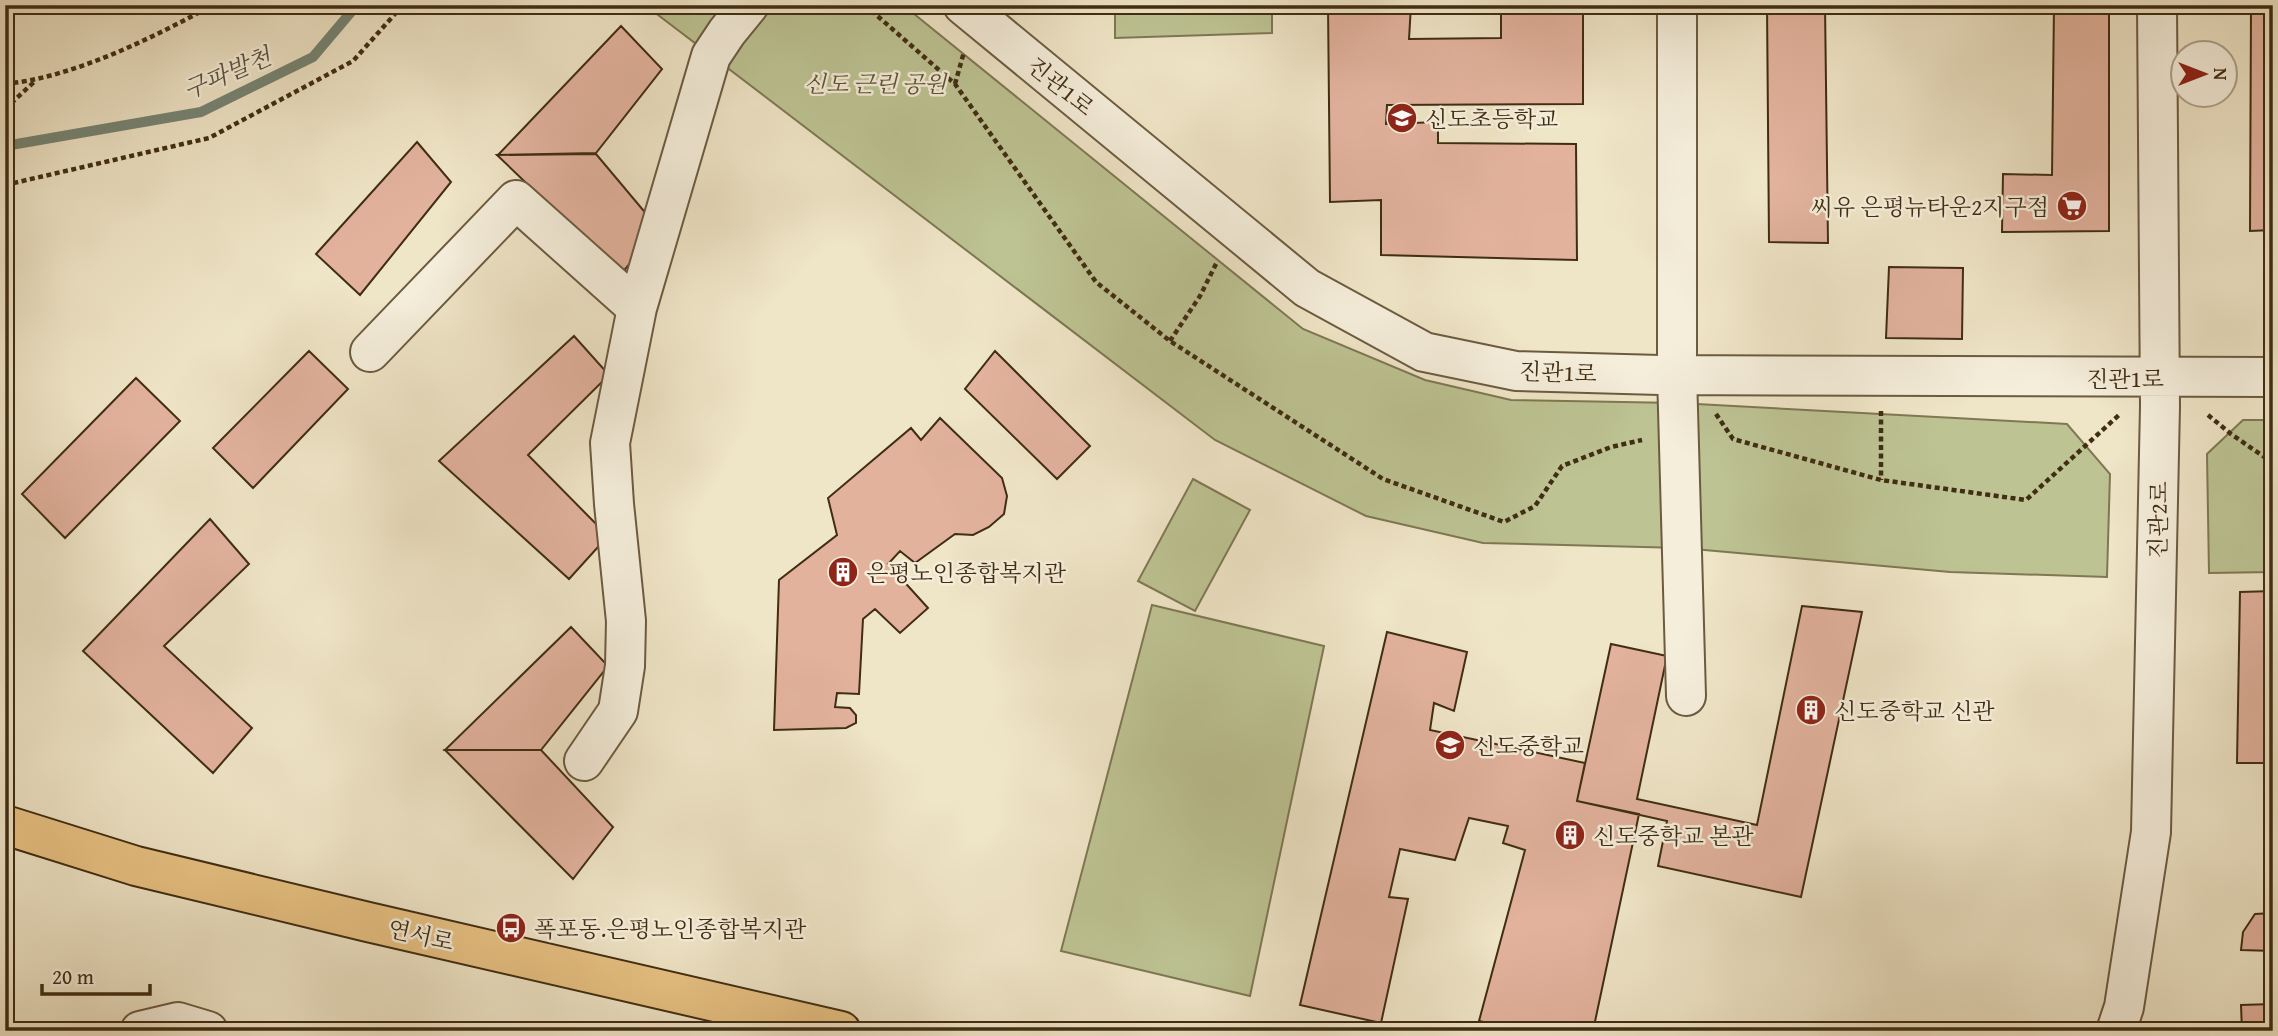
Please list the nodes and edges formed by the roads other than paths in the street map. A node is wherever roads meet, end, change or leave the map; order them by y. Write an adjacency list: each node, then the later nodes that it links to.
1 (749, 5): 5 (street)
2 (963, 5): 7 (street, 진관1로)
3 (1677, 5): 7 (street)
4 (2157, 5): 9 (street, 진관2로)
5 (637, 308): 6 (street); 11 (street)
6 (370, 352)
7 (1677, 374): 9 (street, 진관1로); 10 (street)
8 (2273, 377): 9 (street, 진관1로)
9 (2160, 378): 16 (street, 진관2로)
10 (1686, 696)
11 (584, 761)
12 (5, 825): 15 (main road, 연서로)
13 (140, 1031): 14 (street)
14 (208, 1031)
15 (841, 1031)
16 (2116, 1031)

